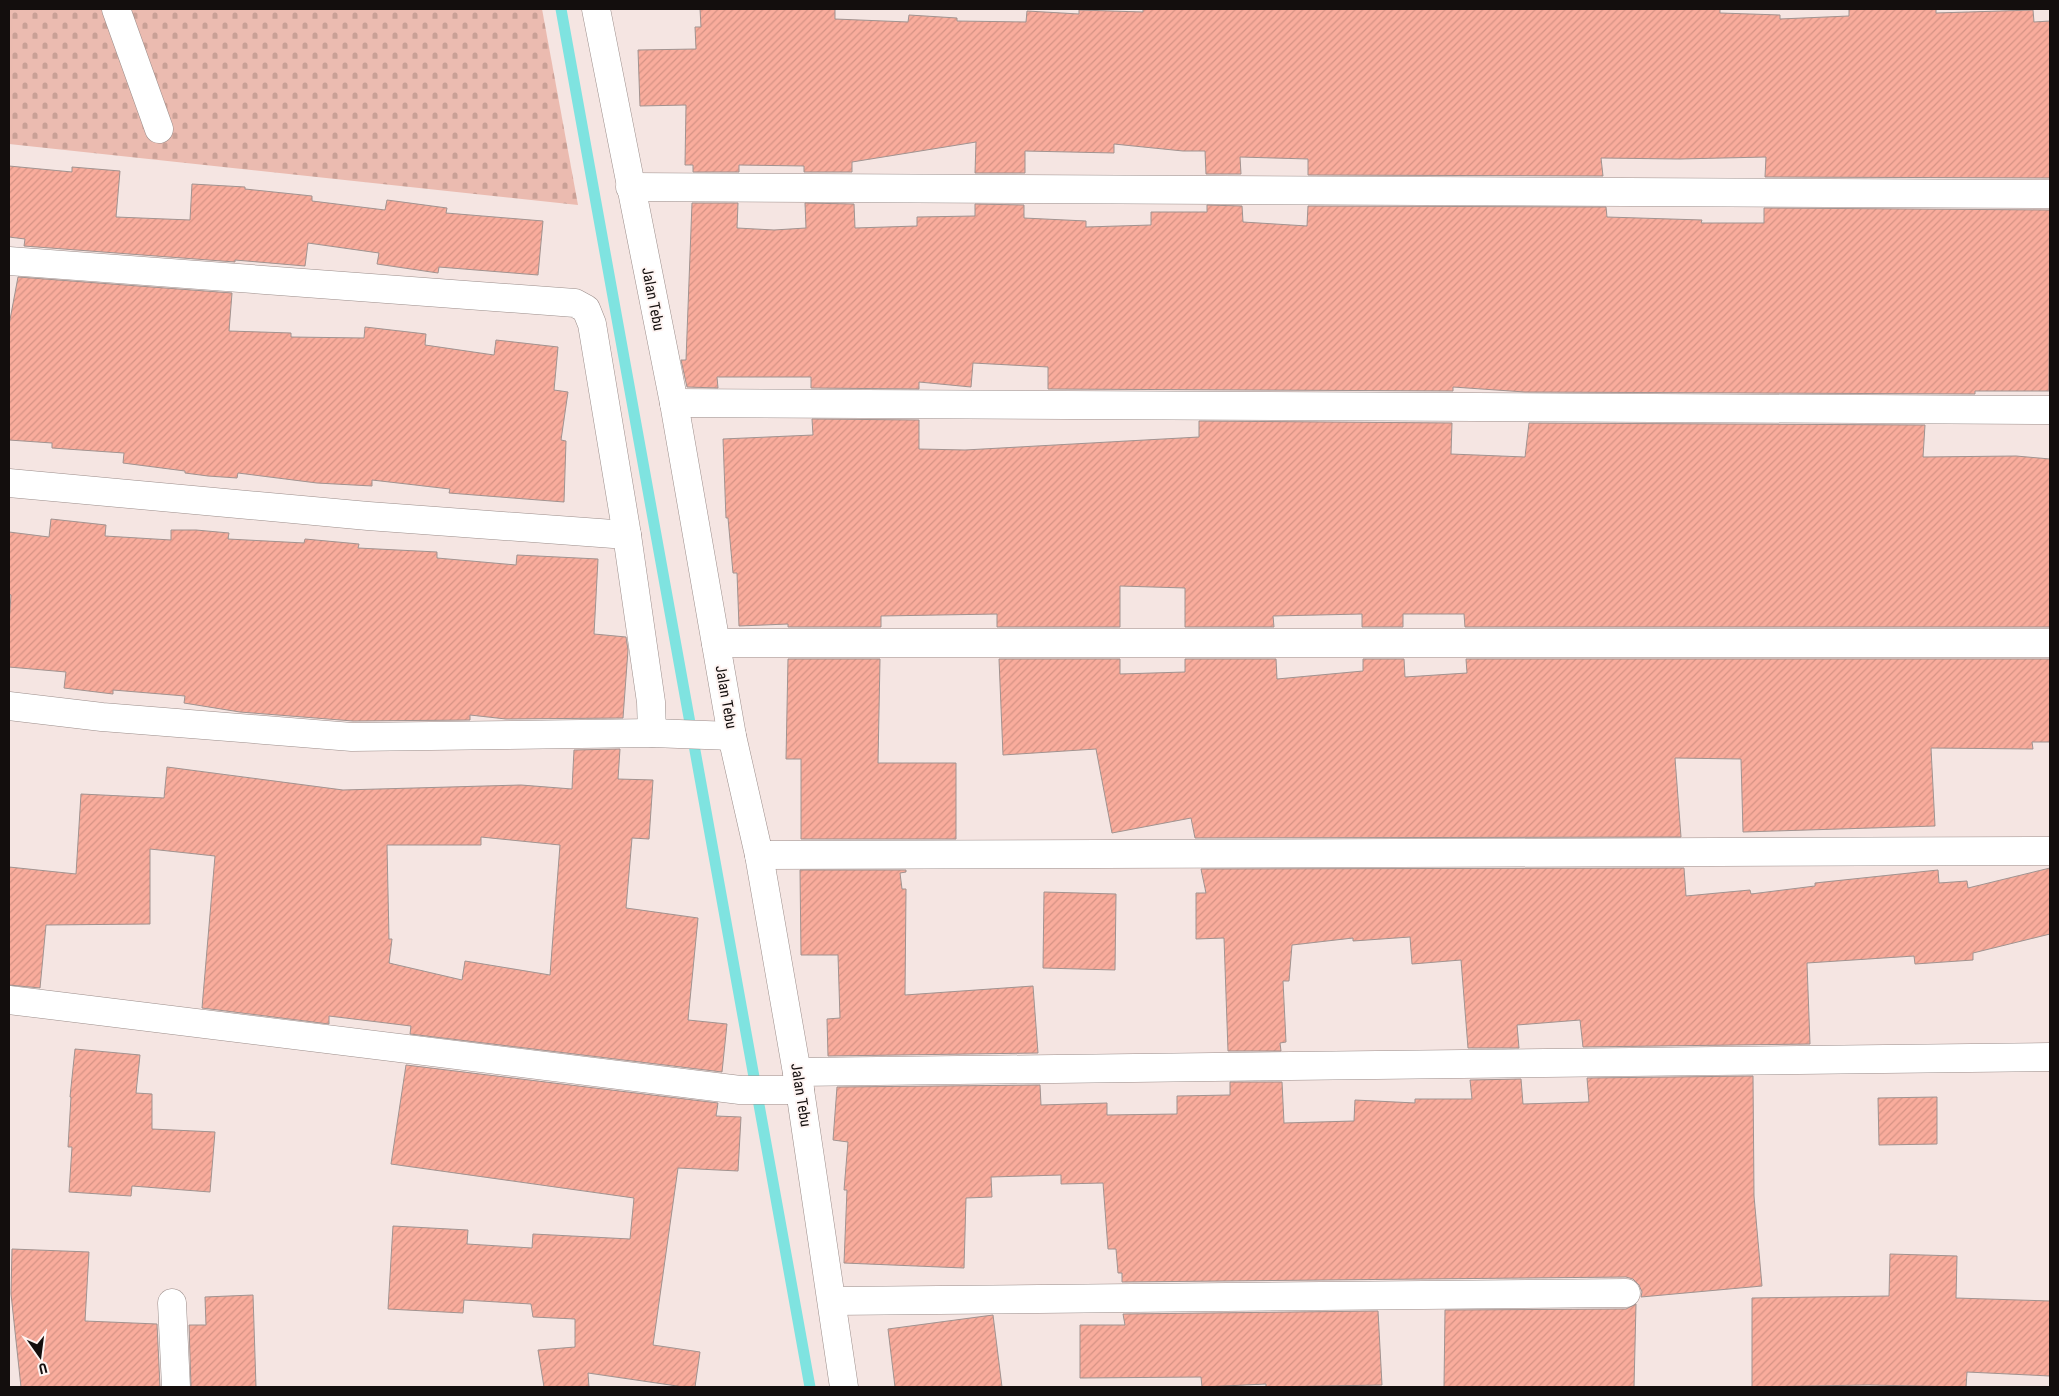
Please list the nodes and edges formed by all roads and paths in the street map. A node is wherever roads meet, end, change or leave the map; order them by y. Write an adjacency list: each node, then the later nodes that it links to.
1 (116, 9): 3 (street)
2 (596, 9): 4 (street, Jalan Tebu)
3 (159, 129)
4 (630, 187): 5 (street); 7 (street, Jalan Tebu)
5 (2050, 194)
6 (9, 262): 10 (street)
7 (674, 403): 8 (street); 11 (street, Jalan Tebu)
8 (2050, 410)
9 (9, 482): 10 (street)
10 (627, 535): 14 (street)
11 (716, 643): 12 (street); 15 (street, Jalan Tebu)
12 (2050, 643)
13 (9, 706): 14 (street)
14 (658, 733): 15 (street)
15 (725, 735): 17 (street, Jalan Tebu)
16 (2050, 851): 17 (street)
17 (759, 855): 20 (street, Jalan Tebu)
18 (9, 1000): 20 (street)
19 (2050, 1057): 20 (street)
20 (796, 1084): 22 (street, Jalan Tebu)
21 (1626, 1294): 22 (street)
22 (833, 1302): 25 (street, Jalan Tebu)
23 (172, 1303): 24 (street)
24 (176, 1387)
25 (844, 1387)

